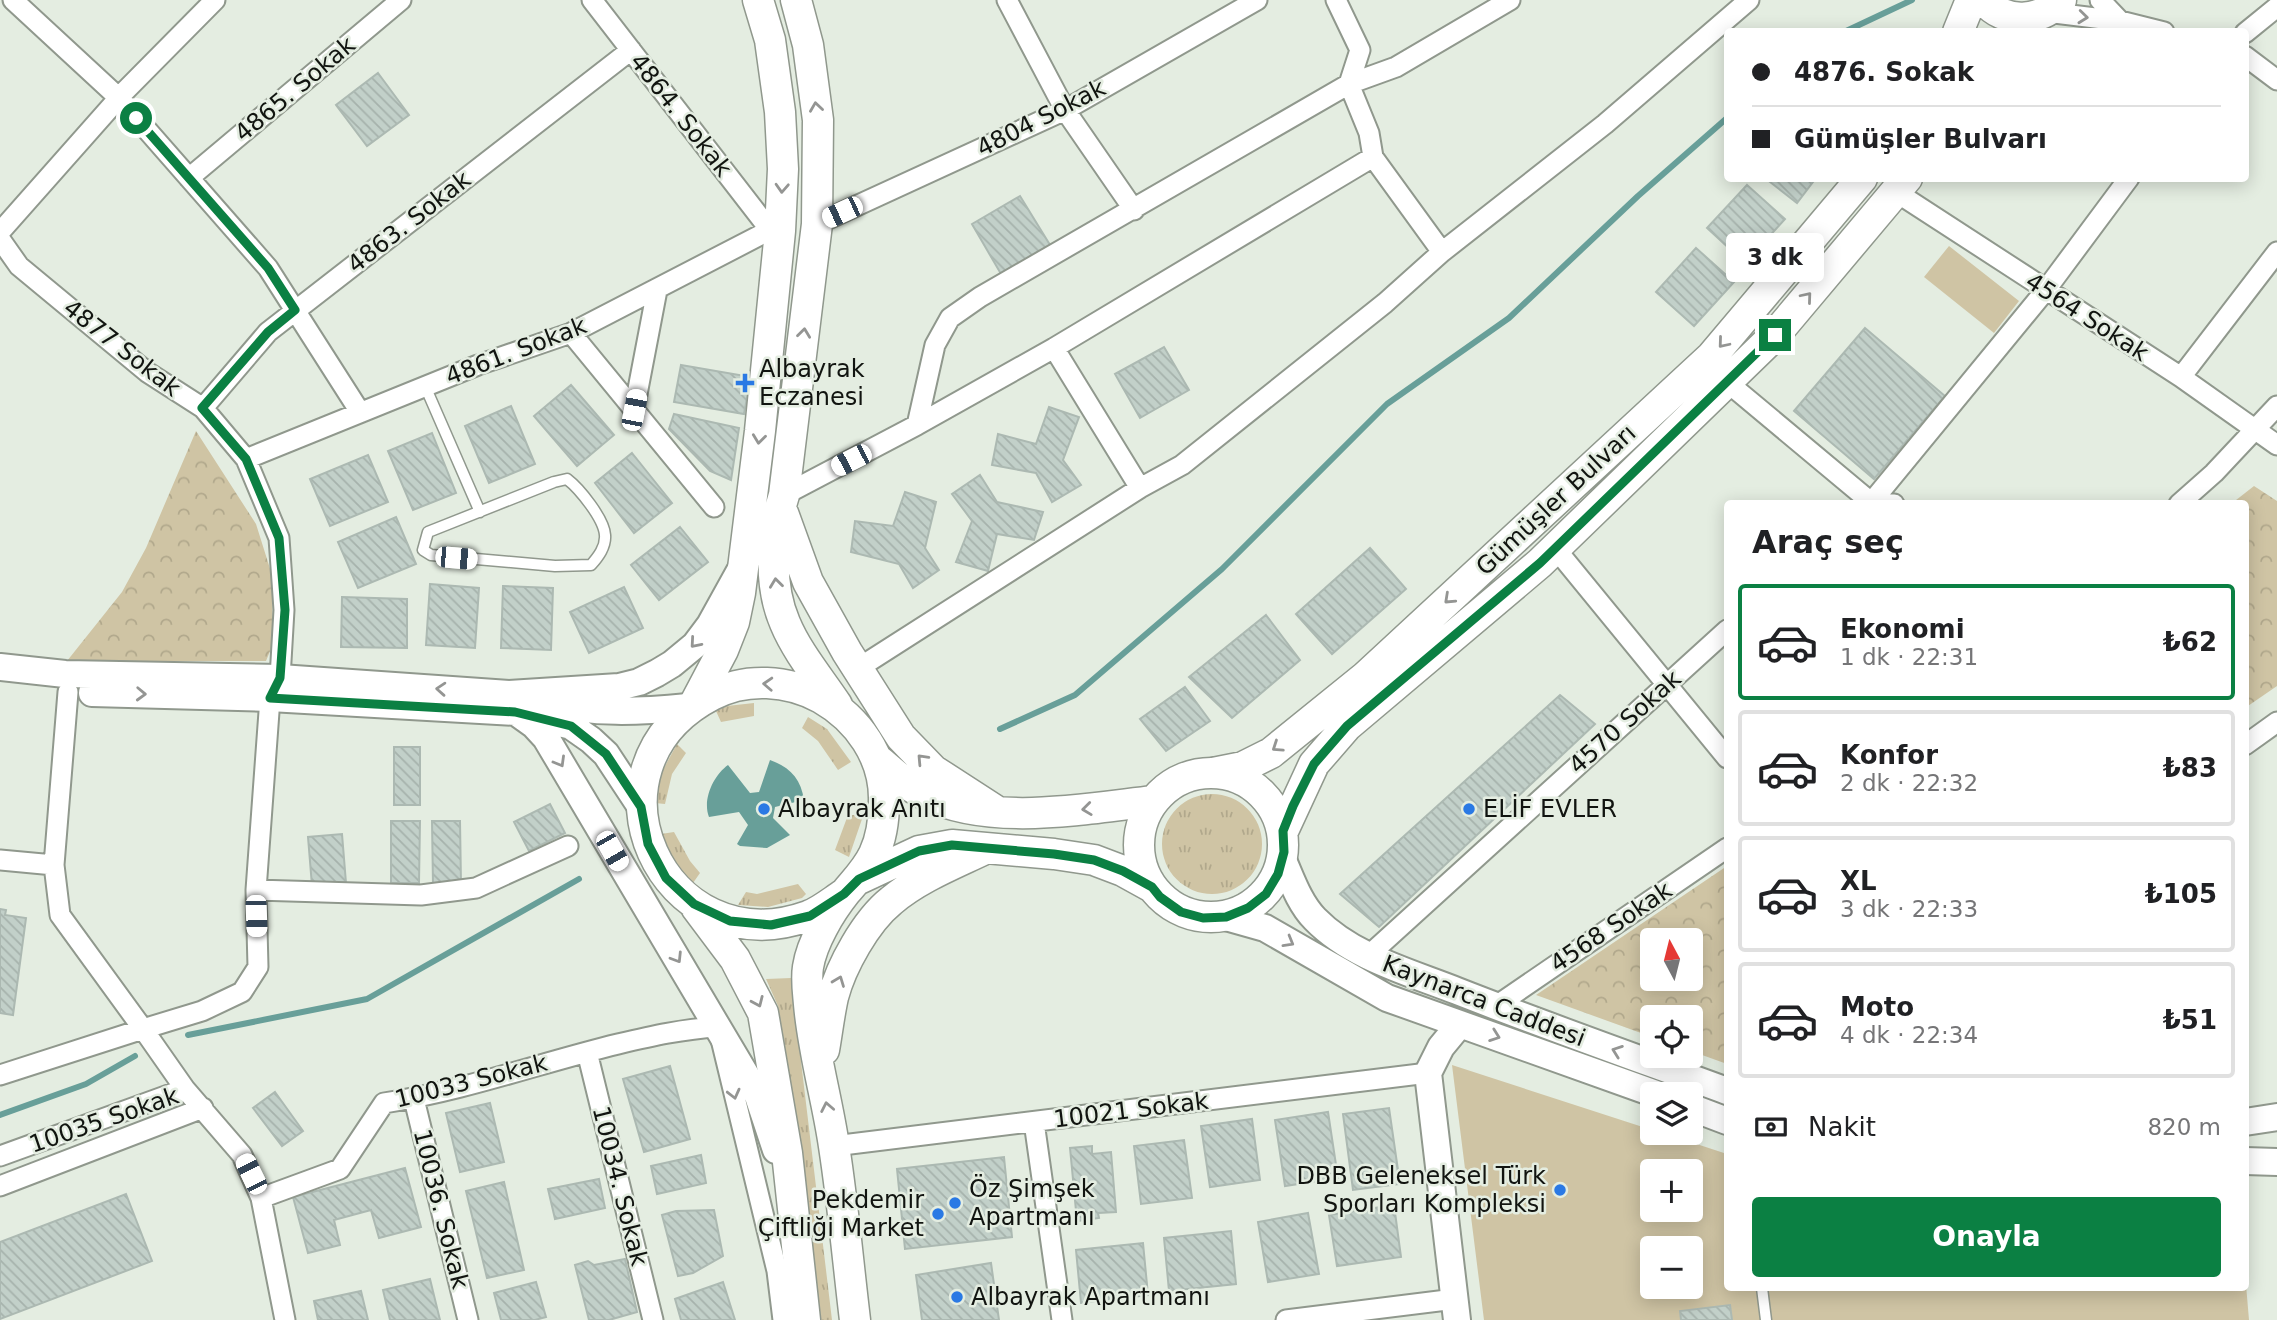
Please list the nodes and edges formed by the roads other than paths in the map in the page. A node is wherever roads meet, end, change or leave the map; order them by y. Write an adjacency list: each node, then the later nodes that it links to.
1 (13, 0): 26 (street)
2 (215, 0): 26 (street)
3 (401, 0): 29 (street, 4865. Sokak)
4 (592, 0): 22 (street, 4864. Sokak)
5 (758, 0): 35 (main road, one-way to 35)
6 (796, 0): 34 (main road, one-way to 6)
7 (1007, 0): 27 (street)
8 (1257, 0): 15 (street, 4804 Sokak)
9 (1336, 0): 25 (street)
10 (1510, 0): 25 (street)
11 (1971, 0): 19 (main road)
12 (1984, 0): 17 (main road)
13 (2100, 0): 18 (street)
14 (1740, 3): 38 (street)
15 (1235, 5): 27 (street, 4804 Sokak)
16 (2277, 8): 21 (street)
17 (2042, 15): 18 (street, one-way to 18)
18 (2120, 21): 20 (street)
19 (1960, 28)
20 (2148, 28)
21 (2249, 30)
22 (631, 50): 35 (street, 4864. Sokak); 42 (street, 4863. Sokak)
23 (2249, 60): 24 (street)
24 (2277, 80)
25 (1349, 84): 28 (street); 33 (street)
26 (119, 98): 29 (street); 36 (street)
27 (1065, 110): 33 (street); 34 (street, 4804 Sokak)
28 (1373, 157): 38 (street); 44 (street)
29 (189, 178): 42 (street)
30 (1858, 182): 79 (main road, Gümüşler Bulvarı, one-way to 79)
31 (2126, 182): 41 (street)
32 (1902, 185): 41 (street, 4564 Sokak); 46 (main road, Gümüşler Bulvarı, one-way to 32)
33 (1134, 210): 52 (street)
34 (817, 224): 60 (main road, one-way to 34)
35 (775, 230): 40 (street, 4861. Sokak); 64 (main road, one-way to 64)
36 (0, 232)
37 (0, 239): 49 (street, 4877 Sokak)
38 (1442, 252): 56 (street)
39 (2277, 252): 45 (street)
40 (657, 290): 43 (street, 4861. Sokak); 50 (street)
41 (2045, 290): 45 (street, 4564 Sokak); 58 (street)
42 (295, 310): 49 (street, 4863. Sokak); 51 (street)
43 (571, 333): 47 (street, 4861. Sokak); 50 (street)
44 (1054, 348): 52 (street); 56 (street)
45 (2180, 377): 53 (street, 4564 Sokak)
46 (1727, 382): 57 (street); 63 (main road, Gümüşler Bulvarı)
47 (425, 386): 51 (street, 4861. Sokak); 62 (lane)
48 (2277, 406): 53 (street)
49 (202, 408): 55 (street, 4877 Sokak)
50 (634, 410): 61 (street)
51 (360, 412): 55 (street, 4861. Sokak)
52 (918, 425): 60 (street)
53 (2256, 430): 54 (street, 4564 Sokak); 59 (street)
54 (2277, 445)
55 (246, 459): 70 (street, 4877 Sokak)
56 (1140, 488): 67 (street)
57 (1867, 500)
58 (1873, 500)
59 (2184, 500)
60 (782, 501): 67 (main road); 74 (main road, one-way to 60)
61 (714, 507)
62 (480, 512): 62 (lane)
63 (1555, 548): 68 (street); 83 (main road, Gümüşler Bulvarı)
64 (744, 565): 72 (main road, one-way to 72); 73 (main road)
65 (1724, 634): 68 (street, 4570 Sokak)
66 (0, 667): 70 (main road)
67 (857, 669): 82 (main road, one-way to 67)
68 (1668, 683): 77 (street); 94 (street, 4570 Sokak)
69 (0, 684): 71 (main road)
70 (275, 688): 71 (main road, one-way to 70); 72 (main road); 91 (street, 4877 Sokak)
71 (68, 692): 88 (street)
72 (512, 703): 73 (main road); 81 (main road); 97 (main road, one-way to 97)
73 (692, 705): 74 (main road, one-way to 73); 81 (main road)
74 (839, 708): 78 (main road)
75 (2277, 722): 76 (street)
76 (2249, 742)
77 (1724, 754)
78 (877, 759): 82 (main road); 89 (main road)
79 (1213, 772): 80 (main road, Kaynarca Caddesi); 83 (main road, Kaynarca Caddesi)
80 (1154, 801): 82 (main road, one-way to 82); 90 (main road, Kaynarca Caddesi)
81 (641, 807): 92 (main road)
82 (998, 812)
83 (1282, 844): 93 (main road); 94 (main road, Kaynarca Caddesi)
84 (568, 846): 91 (street)
85 (987, 848): 89 (main road, Kaynarca Caddesi); 90 (main road, Kaynarca Caddesi); 100 (main road, one-way to 85)
86 (1724, 850): 95 (street, 4568 Sokak)
87 (0, 860): 88 (street)
88 (54, 866): 98 (street)
89 (851, 887): 92 (main road); 100 (main road)
90 (1152, 887): 93 (main road, Kaynarca Caddesi)
91 (256, 890): 98 (street, 4877 Sokak)
92 (694, 904): 119 (main road, one-way to 119)
93 (1226, 917): 96 (main road, Kaynarca Caddesi, one-way to 96)
94 (1368, 956): 95 (main road, Kaynarca Caddesi)
95 (1496, 1006): 105 (main road, Kaynarca Caddesi, one-way to 95)
96 (1460, 1024): 101 (main road); 103 (main road, Kaynarca Caddesi, one-way to 103)
97 (718, 1027): 99 (street, 10033 Sokak); 119 (main road); 122 (street, one-way to 122)
98 (143, 1029): 102 (street, 4877 Sokak); 104 (street)
99 (587, 1052): 106 (street, 10033 Sokak); 125 (street, 10034. Sokak)
100 (820, 1072): 113 (main road, one-way to 100)
101 (1428, 1073): 112 (street, 10021 Sokak); 121 (main road)
102 (0, 1075)
103 (1640, 1088)
104 (185, 1089): 107 (street, 10035 Sokak); 114 (street, 10035 Sokak)
105 (1724, 1090)
106 (414, 1099): 118 (street, 10033 Sokak); 124 (street, 10036. Sokak)
107 (203, 1108): 117 (street, 10035 Sokak); 118 (street, 10035 Sokak)
108 (1703, 1112): 110 (main road)
109 (2277, 1117): 111 (main road)
110 (1724, 1120)
111 (2249, 1121)
112 (1034, 1122): 113 (street, 10021 Sokak); 127 (street)
113 (834, 1146): 126 (main road)
114 (0, 1156)
115 (2249, 1161): 116 (main road)
116 (2277, 1162)
117 (0, 1186)
118 (261, 1198): 123 (street)
119 (792, 1199): 122 (main road)
120 (1762, 1291): 129 (lane)
121 (1456, 1309): 128 (street)
122 (797, 1317)
123 (285, 1320)
124 (468, 1320)
125 (653, 1320)
126 (855, 1320)
127 (1062, 1320)
128 (1286, 1320)
129 (1766, 1320)

